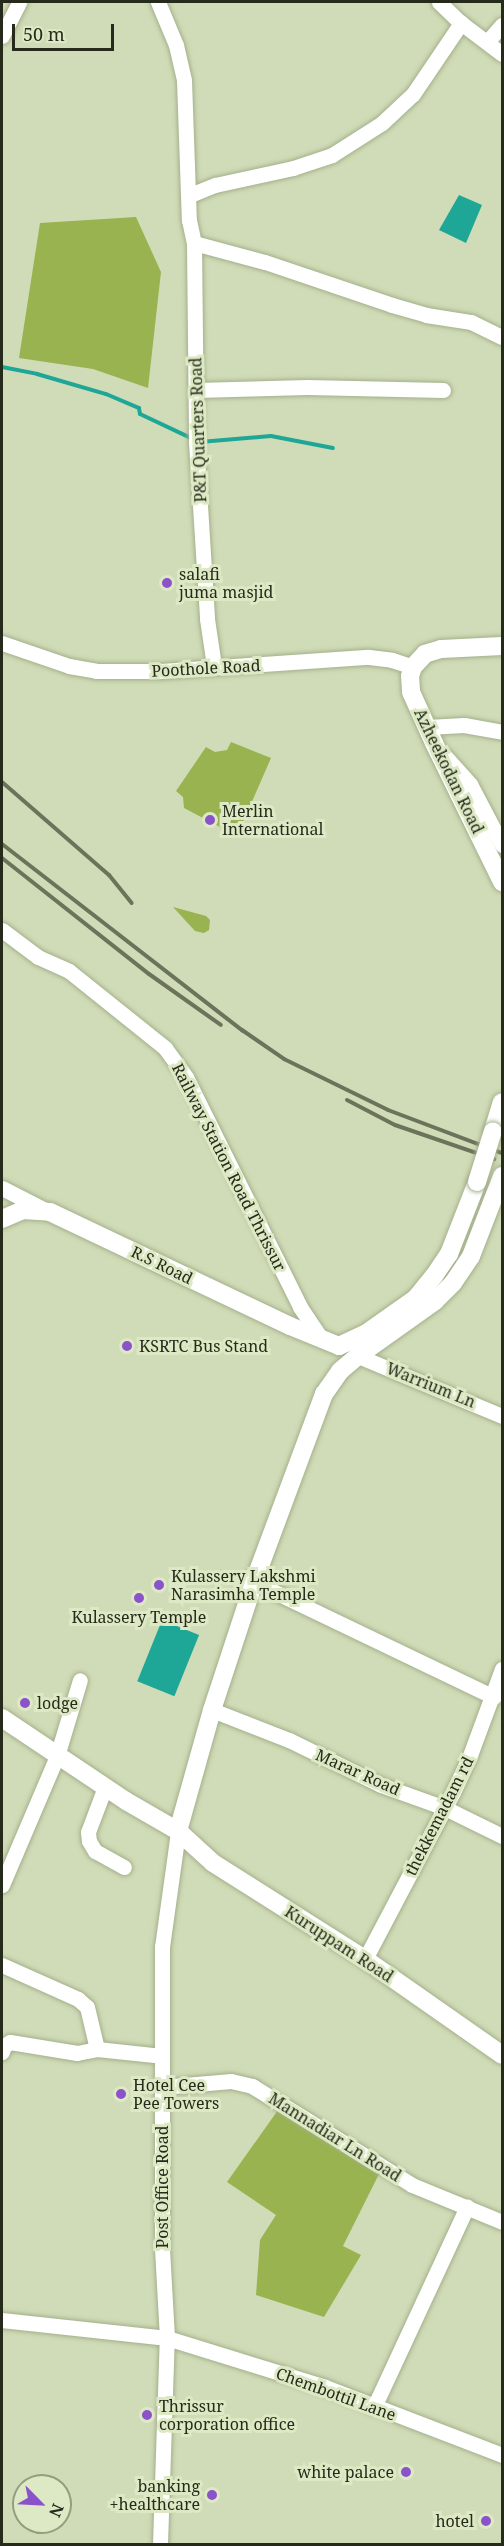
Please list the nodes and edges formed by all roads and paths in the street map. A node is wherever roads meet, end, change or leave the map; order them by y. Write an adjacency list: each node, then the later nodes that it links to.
1 (19, 2): 6 (street)
2 (158, 2): 9 (street, P&T Quarters Road)
3 (439, 2): 4 (street)
4 (461, 23): 7 (street); 9 (street)
5 (502, 25): 7 (street)
6 (2, 36)
7 (487, 42): 8 (street)
8 (502, 54)
9 (190, 195): 10 (street, P&T Quarters Road)
10 (194, 243): 11 (street); 12 (street, P&T Quarters Road)
11 (502, 337)
12 (196, 390): 13 (street); 16 (street, P&T Quarters Road)
13 (443, 390)
14 (2, 643): 16 (street, Poothole Road)
15 (502, 646): 17 (main road)
16 (214, 666): 17 (street, Poothole Road)
17 (413, 667): 19 (main road, Azheekodan Road)
18 (502, 732): 19 (street)
19 (430, 735): 20 (street); 21 (main road, Azheekodan Road)
20 (502, 845)
21 (501, 882)
22 (2, 930): 28 (street, Railway Station Road Thrissur)
23 (502, 1102): 29 (main road, bridge)
24 (502, 1176): 30 (main road)
25 (2, 1188): 26 (street)
26 (50, 1212): 27 (main road, R.S Road); 28 (main road, R.S Road)
27 (2, 1219)
28 (320, 1337): 29 (main road, R.S Road); 31 (main road)
29 (339, 1346): 30 (main road, R.S Road)
30 (358, 1356): 31 (main road); 32 (street, Warrium Ln)
31 (324, 1394): 33 (main road)
32 (502, 1416)
33 (254, 1582): 36 (street); 37 (main road)
34 (502, 1669): 36 (street, thekkemadam rd)
35 (80, 1680): 39 (street)
36 (494, 1696): 41 (street, thekkemadam rd)
37 (212, 1710): 41 (street, Marar Road); 42 (main road)
38 (2, 1718): 39 (main road, Kuruppam Road)
39 (57, 1756): 40 (main road, Kuruppam Road); 45 (street)
40 (105, 1787): 42 (main road, Kuruppam Road); 44 (street)
41 (445, 1808): 43 (street, Marar Road); 46 (street, thekkemadam rd)
42 (178, 1831): 46 (main road, Kuruppam Road); 51 (street, Post Office Road)
43 (502, 1836)
44 (124, 1867)
45 (2, 1885)
46 (365, 1959): 50 (main road, Kuruppam Road)
47 (2, 1965): 48 (street)
48 (97, 2049): 49 (street); 51 (street)
49 (2, 2052)
50 (502, 2055)
51 (162, 2056): 52 (street, Post Office Road)
52 (162, 2086): 53 (street, Mannadiar Ln Road); 56 (street, Post Office Road)
53 (467, 2207): 54 (street, Mannadiar Ln Road); 57 (street)
54 (502, 2222)
55 (2, 2320): 56 (street, Chembottil Lane)
56 (167, 2338): 57 (street, Chembottil Lane); 59 (street, Post Office Road)
57 (374, 2407): 58 (street, Chembottil Lane)
58 (502, 2455)
59 (160, 2544)

